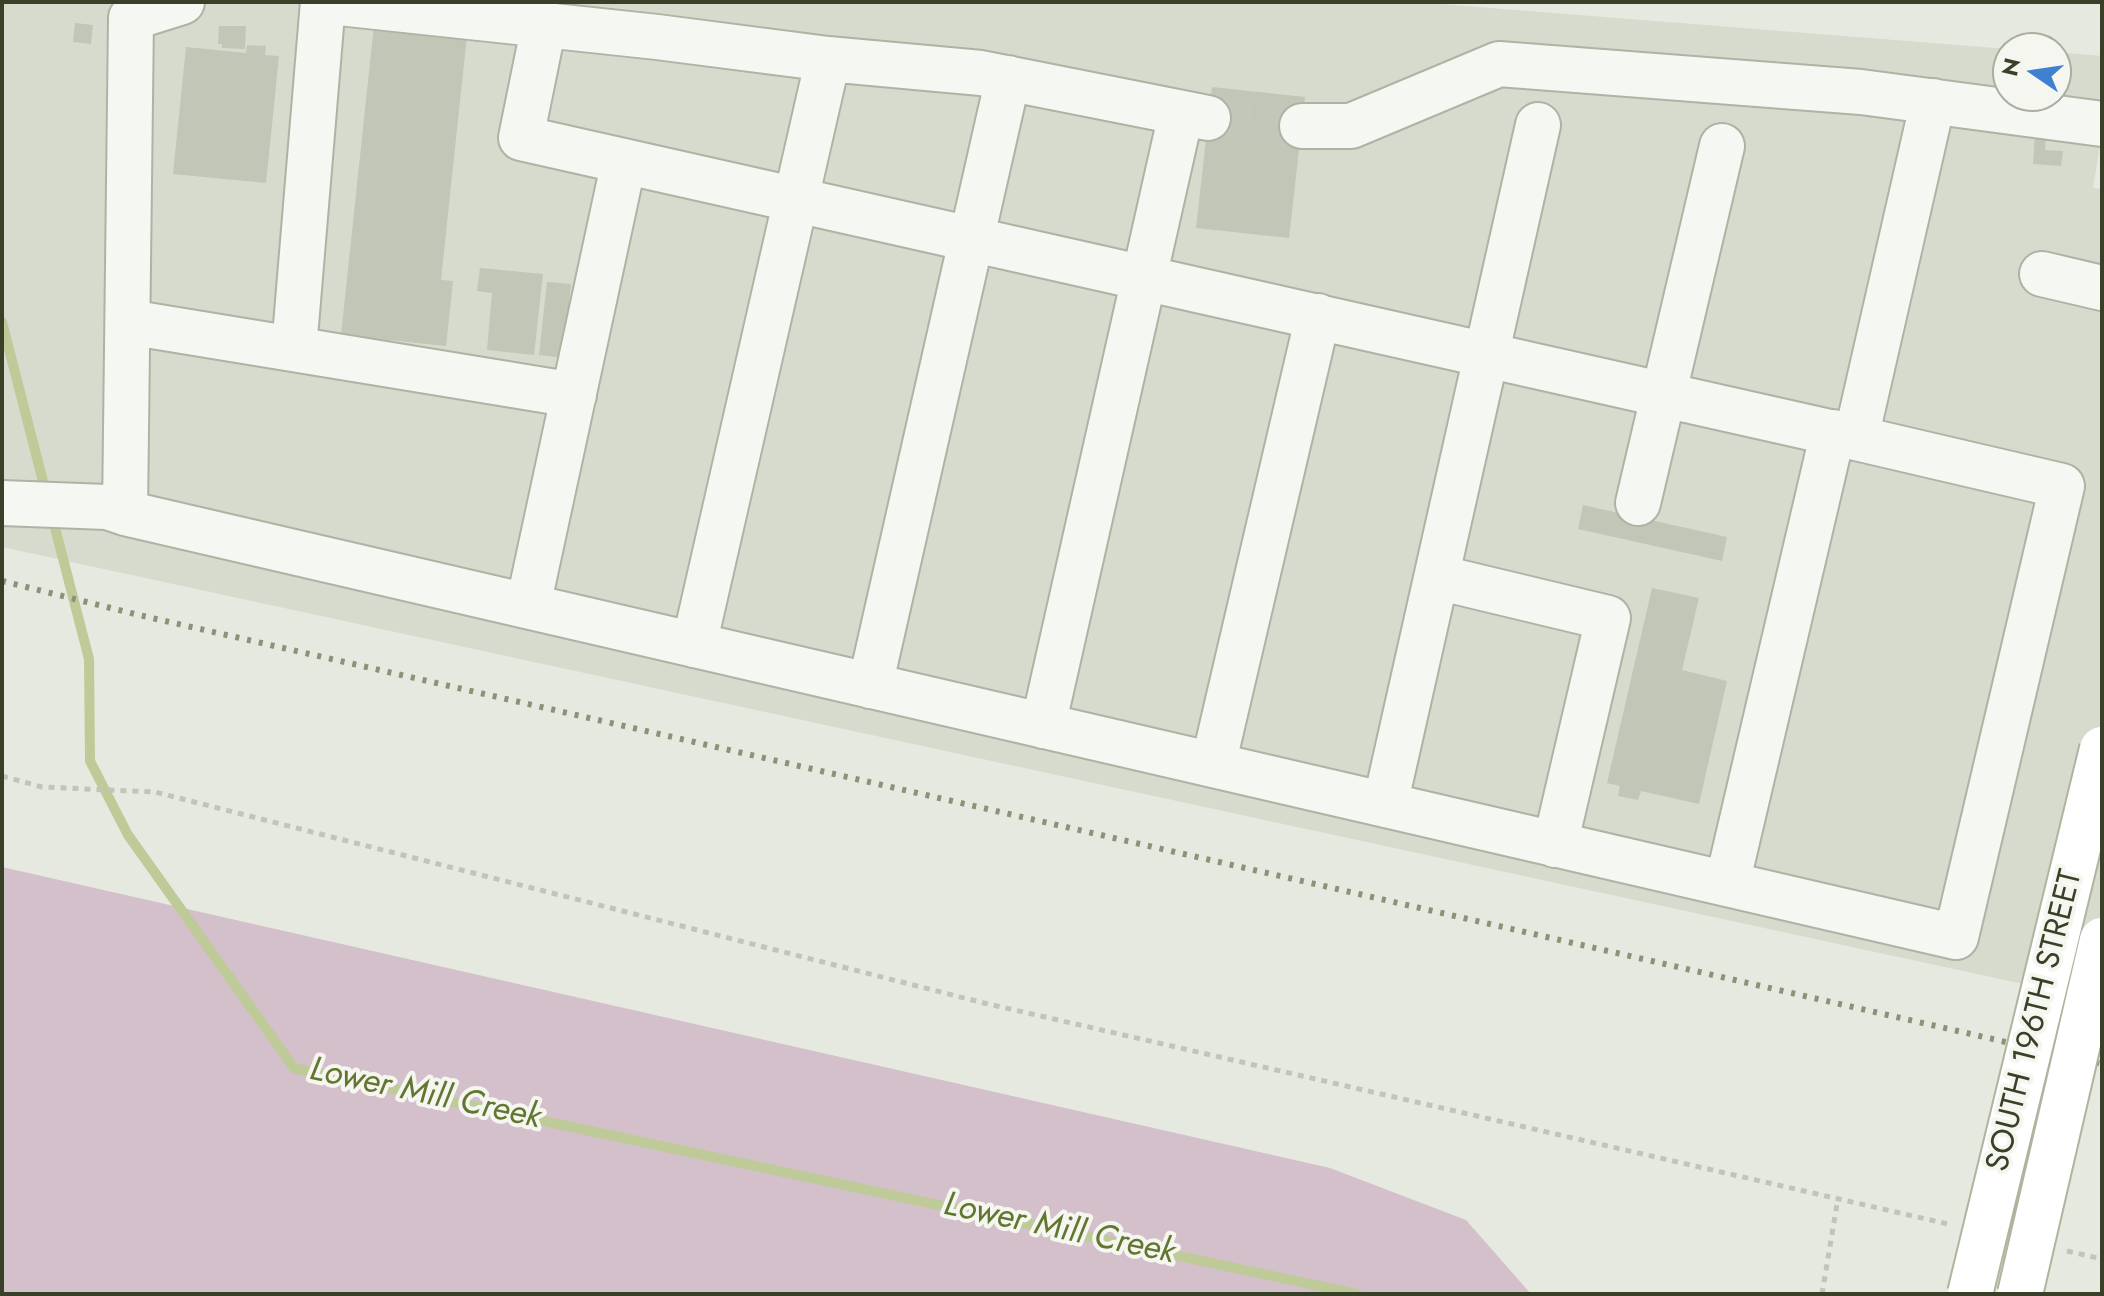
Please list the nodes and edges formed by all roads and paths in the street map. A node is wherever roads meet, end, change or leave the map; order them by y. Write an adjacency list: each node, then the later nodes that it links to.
1 (182, 2): 19 (lane)
2 (323, 2): 20 (lane)
3 (330, 2): 4 (lane)
4 (544, 25): 5 (lane); 12 (lane)
5 (828, 59): 6 (lane); 13 (lane)
6 (1008, 78): 14 (lane); 16 (lane)
7 (1933, 101): 8 (lane); 10 (lane); 24 (lane)
8 (2102, 124)
9 (1538, 125): 21 (lane)
10 (1302, 126)
11 (1722, 146): 22 (lane)
12 (624, 161): 13 (lane); 23 (lane)
13 (796, 199): 14 (lane); 30 (lane)
14 (972, 239): 16 (lane); 31 (lane)
15 (2042, 274): 17 (lane)
16 (1146, 278): 18 (lane); 32 (lane)
17 (2102, 288)
18 (1318, 316): 21 (lane); 34 (lane)
19 (128, 322): 20 (lane); 27 (lane)
20 (294, 349): 23 (lane)
21 (1487, 354): 22 (lane); 28 (lane)
22 (1664, 394): 24 (lane); 26 (lane)
23 (574, 395): 29 (lane)
24 (1844, 435): 38 (lane); 38 (lane)
25 (2, 503): 27 (lane)
26 (1638, 503)
27 (116, 510): 29 (lane)
28 (1437, 577): 36 (lane); 37 (lane)
29 (528, 606): 30 (lane)
30 (694, 645): 31 (lane)
31 (870, 686): 32 (lane)
32 (1043, 726): 34 (lane)
33 (2102, 749): 45 (main road, SOUTH 196TH STREET, bridge)
34 (1213, 765): 36 (lane)
35 (2, 776): 40 (path)
36 (1385, 805): 37 (lane)
37 (1555, 845): 38 (lane)
38 (1727, 884)
39 (2102, 940): 46 (main road, SOUTH 196TH STREET, bridge)
40 (1838, 1198): 41 (path); 44 (path)
41 (1962, 1227)
42 (2055, 1248): 43 (path)
43 (2102, 1259)
44 (1822, 1294)
45 (1970, 1294)
46 (2020, 1294)

